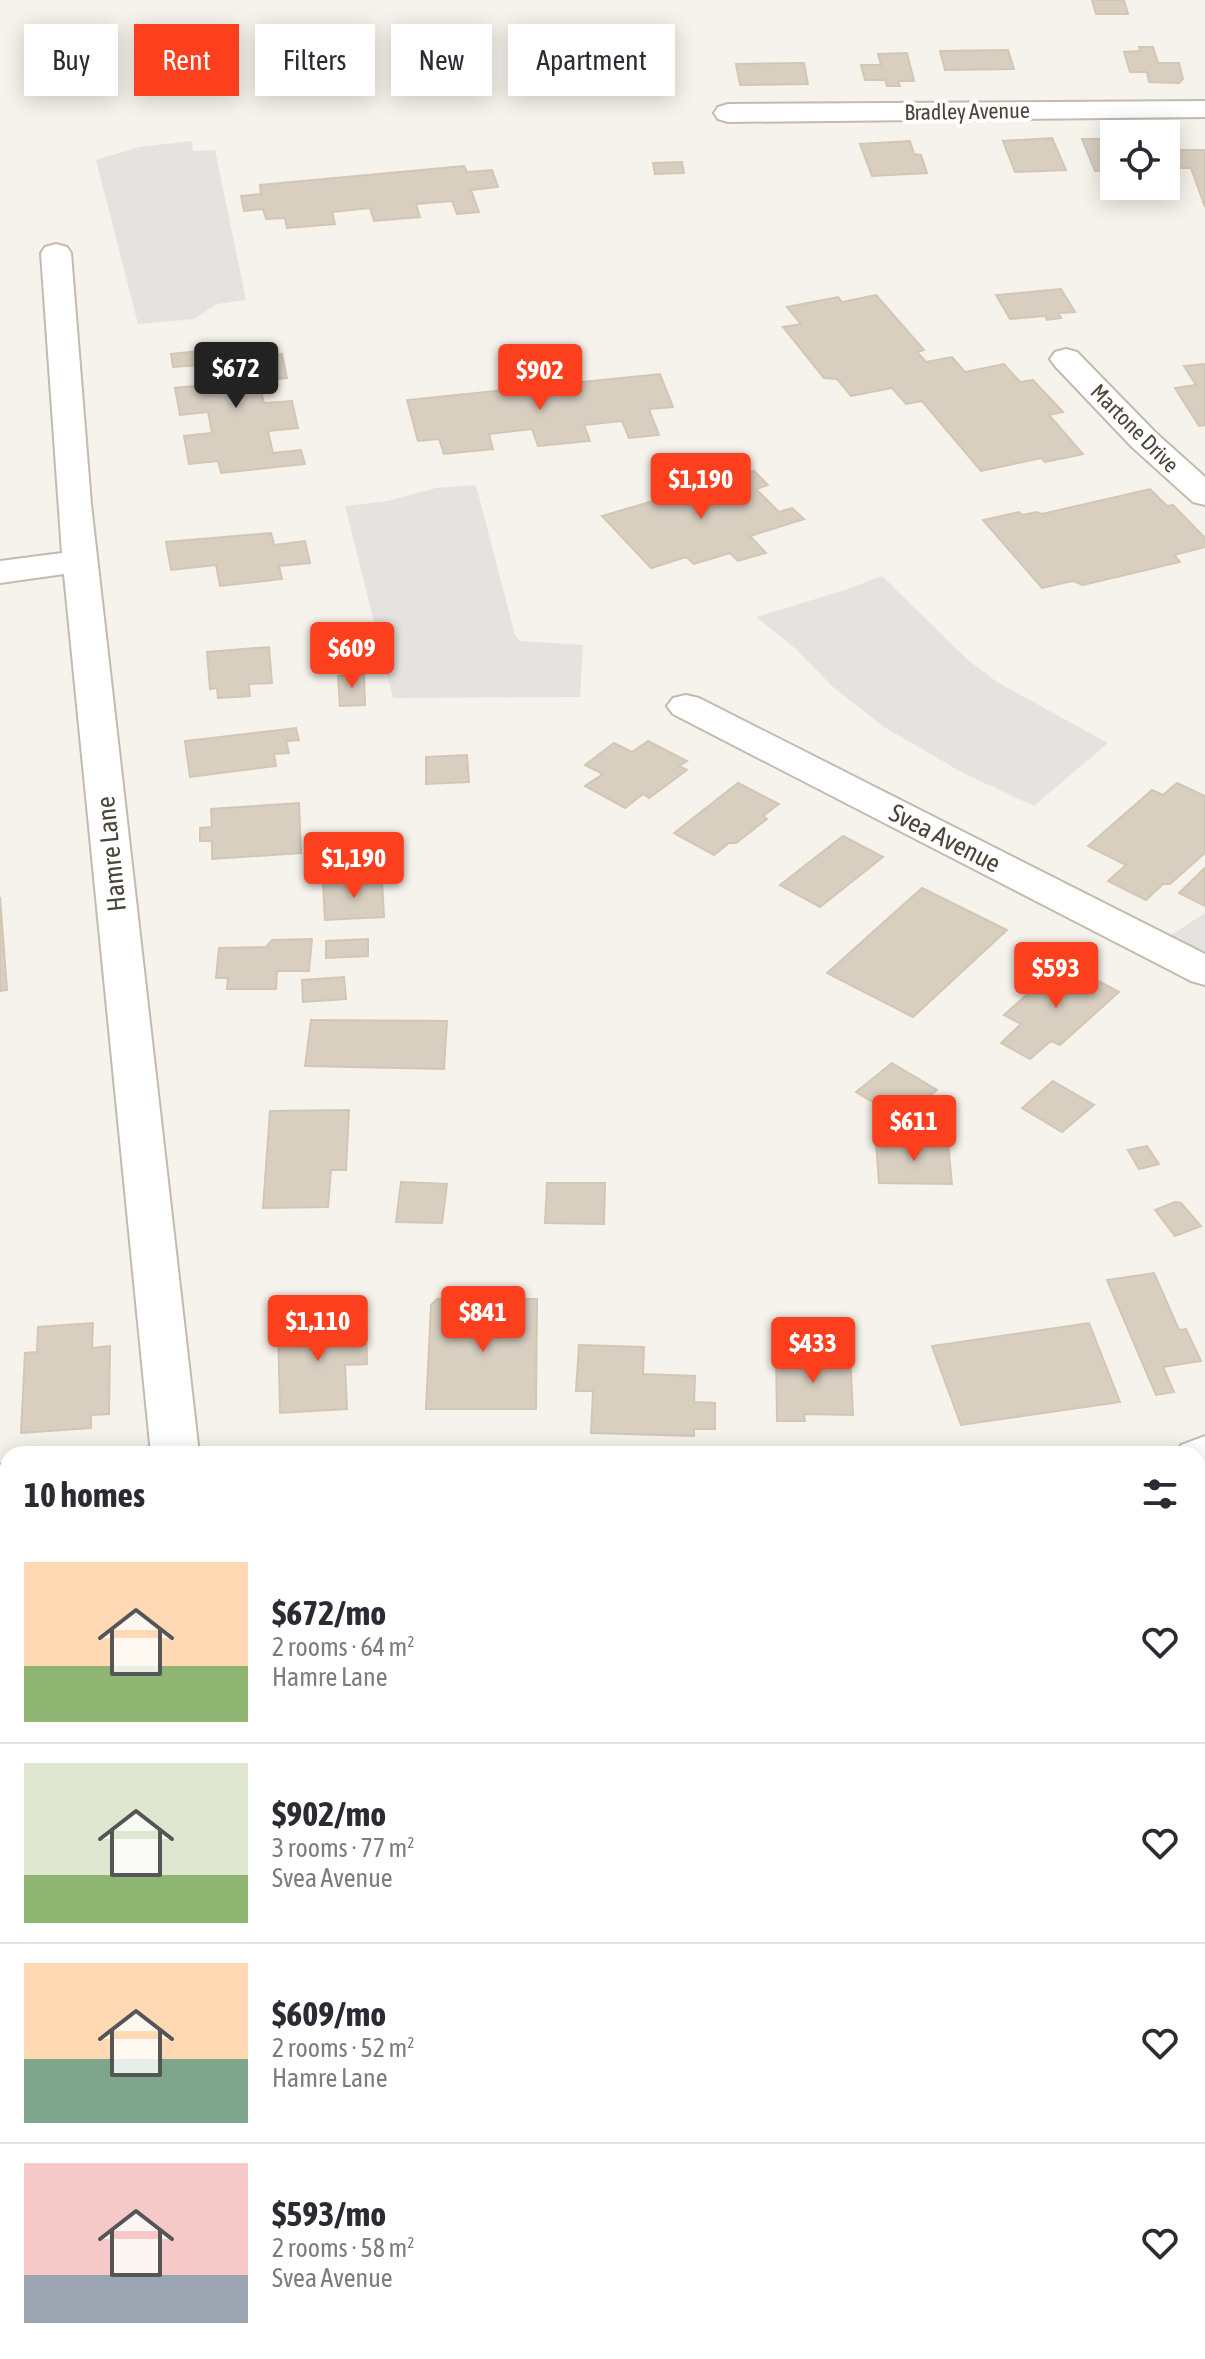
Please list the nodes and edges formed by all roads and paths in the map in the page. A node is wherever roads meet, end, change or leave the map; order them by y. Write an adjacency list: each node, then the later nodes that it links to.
1 (1205, 109): 2 (street, Bradley Avenue)
2 (728, 113)
3 (56, 253): 6 (street, Hamre Lane)
4 (1066, 359): 5 (street, Martone Drive)
5 (1205, 495)
6 (80, 561): 7 (street); 10 (street, Hamre Lane)
7 (0, 572)
8 (686, 706): 9 (street, Svea Avenue)
9 (1205, 971)
10 (174, 1446)

